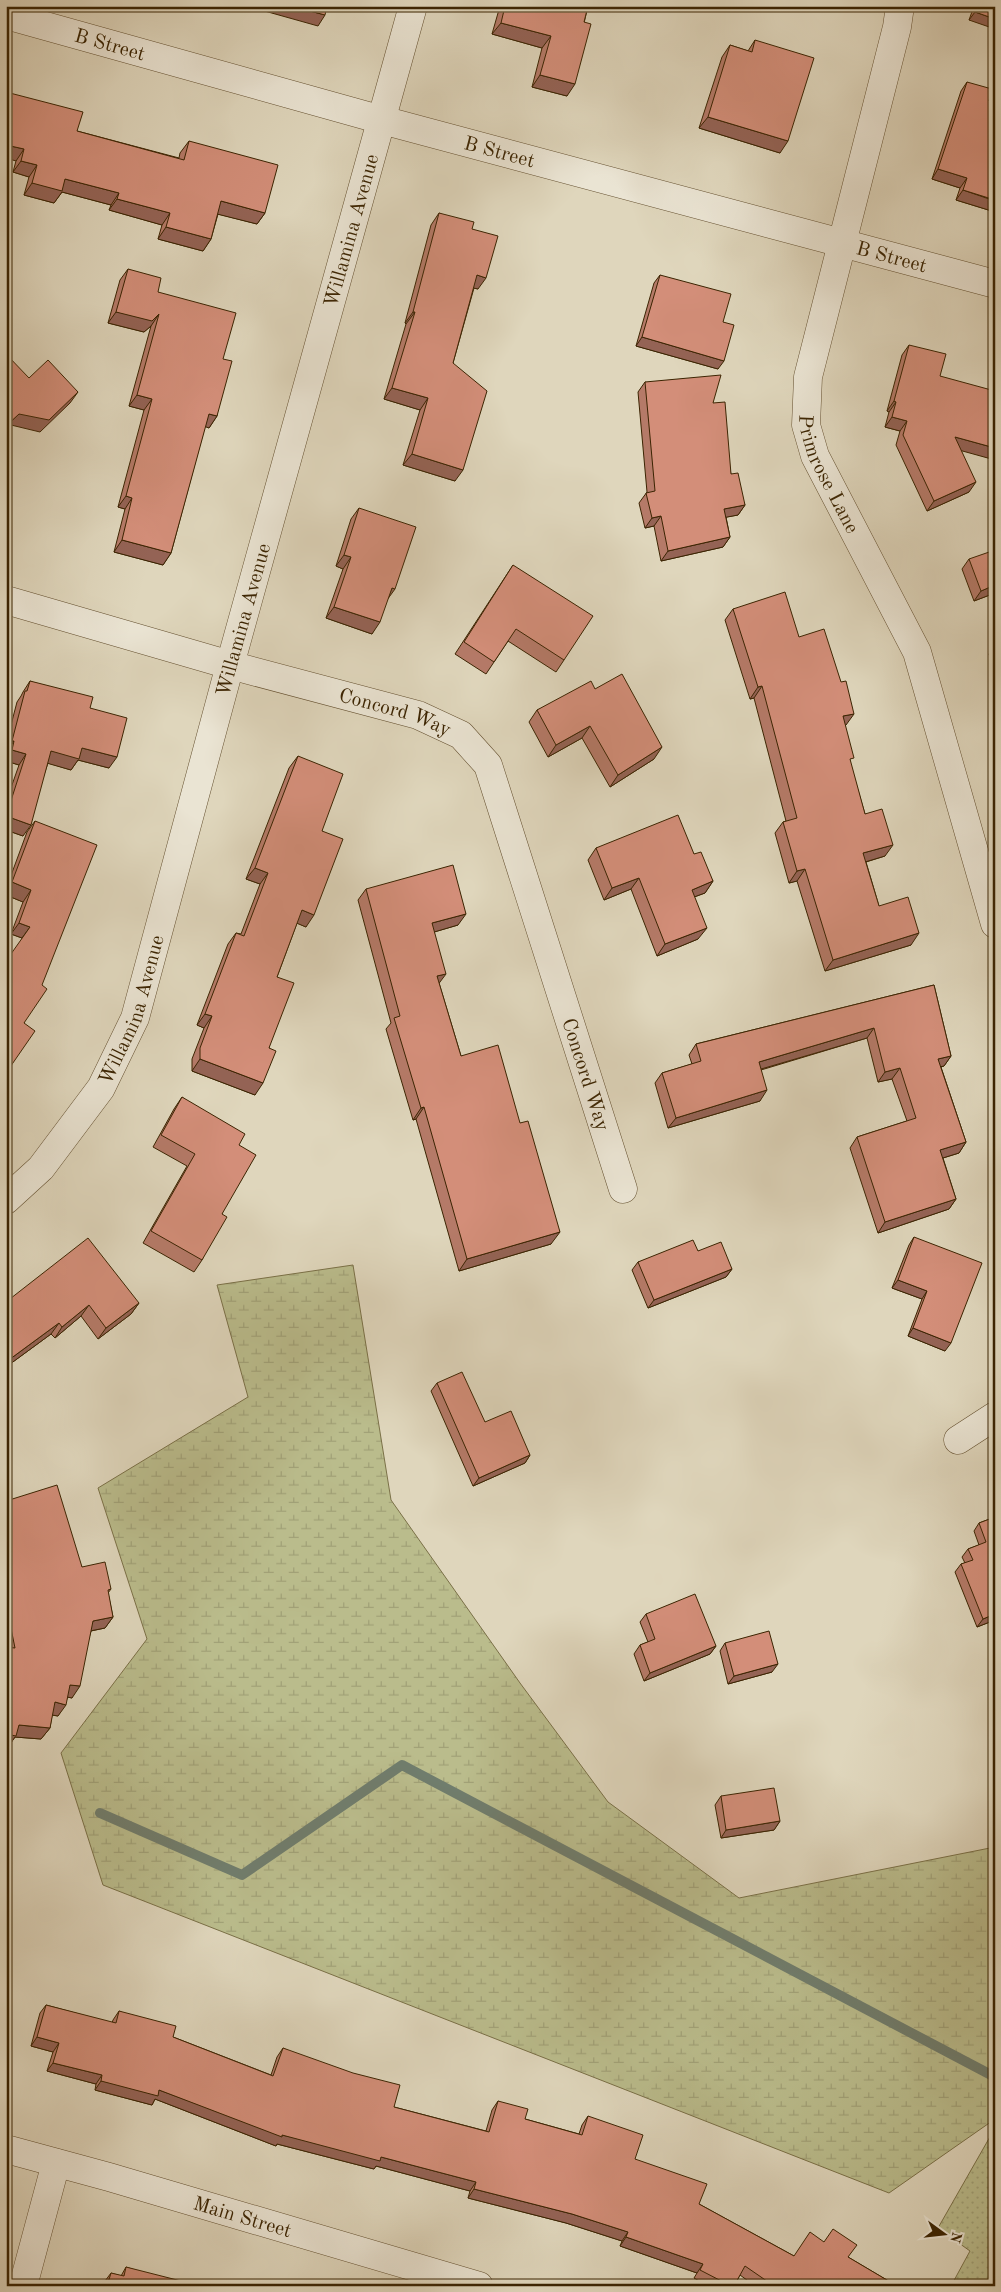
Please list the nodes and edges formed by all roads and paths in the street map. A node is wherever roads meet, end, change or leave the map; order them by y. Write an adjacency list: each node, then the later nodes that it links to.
1 (413, 6): 4 (street, Willamina Avenue)
2 (900, 6): 5 (street, Primrose Lane)
3 (6, 16): 4 (street, B Street)
4 (382, 120): 5 (street, B Street); 8 (street, Willamina Avenue)
5 (843, 244): 6 (street, B Street); 9 (street, Primrose Lane)
6 (995, 284)
7 (6, 600): 8 (street, Concord Way)
8 (230, 665): 10 (street, Concord Way); 11 (street, Willamina Avenue)
9 (995, 924)
10 (623, 1189)
11 (6, 1200)
12 (995, 1416): 13 (street)
13 (958, 1440)
14 (6, 2149): 15 (street, Main Street)
15 (56, 2163): 16 (street); 17 (street, Main Street)
16 (23, 2286)
17 (479, 2286)

